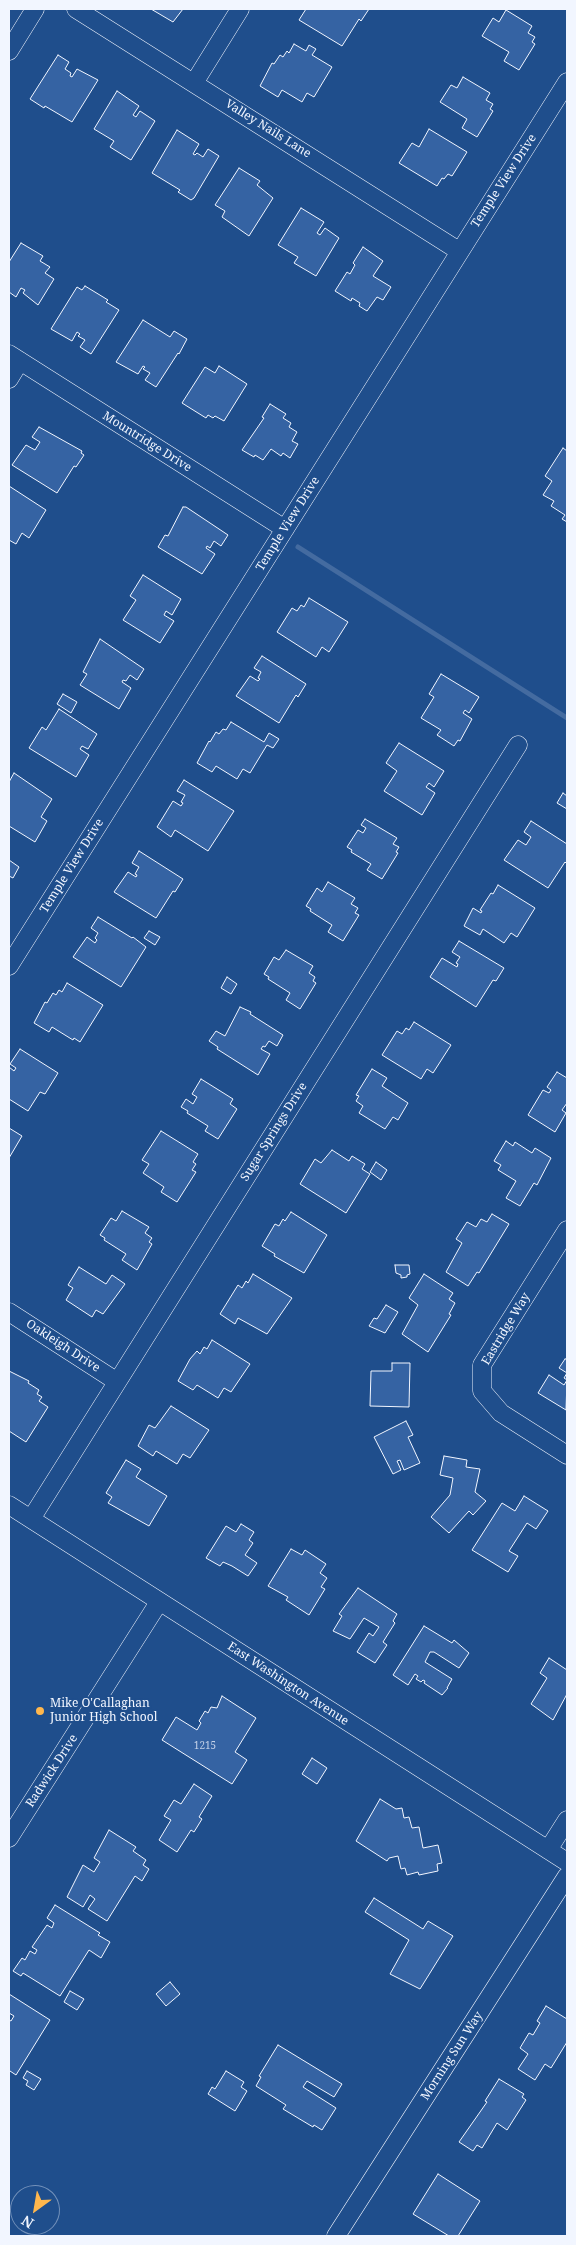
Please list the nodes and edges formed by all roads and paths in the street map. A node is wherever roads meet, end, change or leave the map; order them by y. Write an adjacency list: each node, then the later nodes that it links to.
1 (35, 9): 4 (street)
2 (76, 9): 5 (street, Valley Nails Lane)
3 (240, 9): 5 (street)
4 (9, 51)
5 (194, 82): 7 (street, Valley Nails Lane)
6 (567, 82): 7 (street, Temple View Drive)
7 (459, 251): 10 (street, Temple View Drive)
8 (14, 358): 9 (street); 10 (street, Mountridge Drive)
9 (9, 379)
10 (284, 530): 12 (street, Temple View Drive)
11 (518, 745): 15 (street, Sugar Springs Drive)
12 (9, 966)
13 (567, 1230): 16 (street, Eastridge Way)
14 (9, 1312): 15 (street, Oakleigh Drive)
15 (116, 1381): 18 (street, Sugar Springs Drive)
16 (567, 1456)
17 (9, 1505): 18 (street, East Washington Avenue)
18 (31, 1519): 19 (street, East Washington Avenue)
19 (159, 1602): 21 (street, Radwick Drive); 22 (street, East Washington Avenue)
20 (567, 1820): 22 (street)
21 (9, 1838)
22 (548, 1850): 23 (street, East Washington Avenue)
23 (567, 1862)
24 (567, 1876): 25 (street, Morning Sun Way)
25 (336, 2236)

